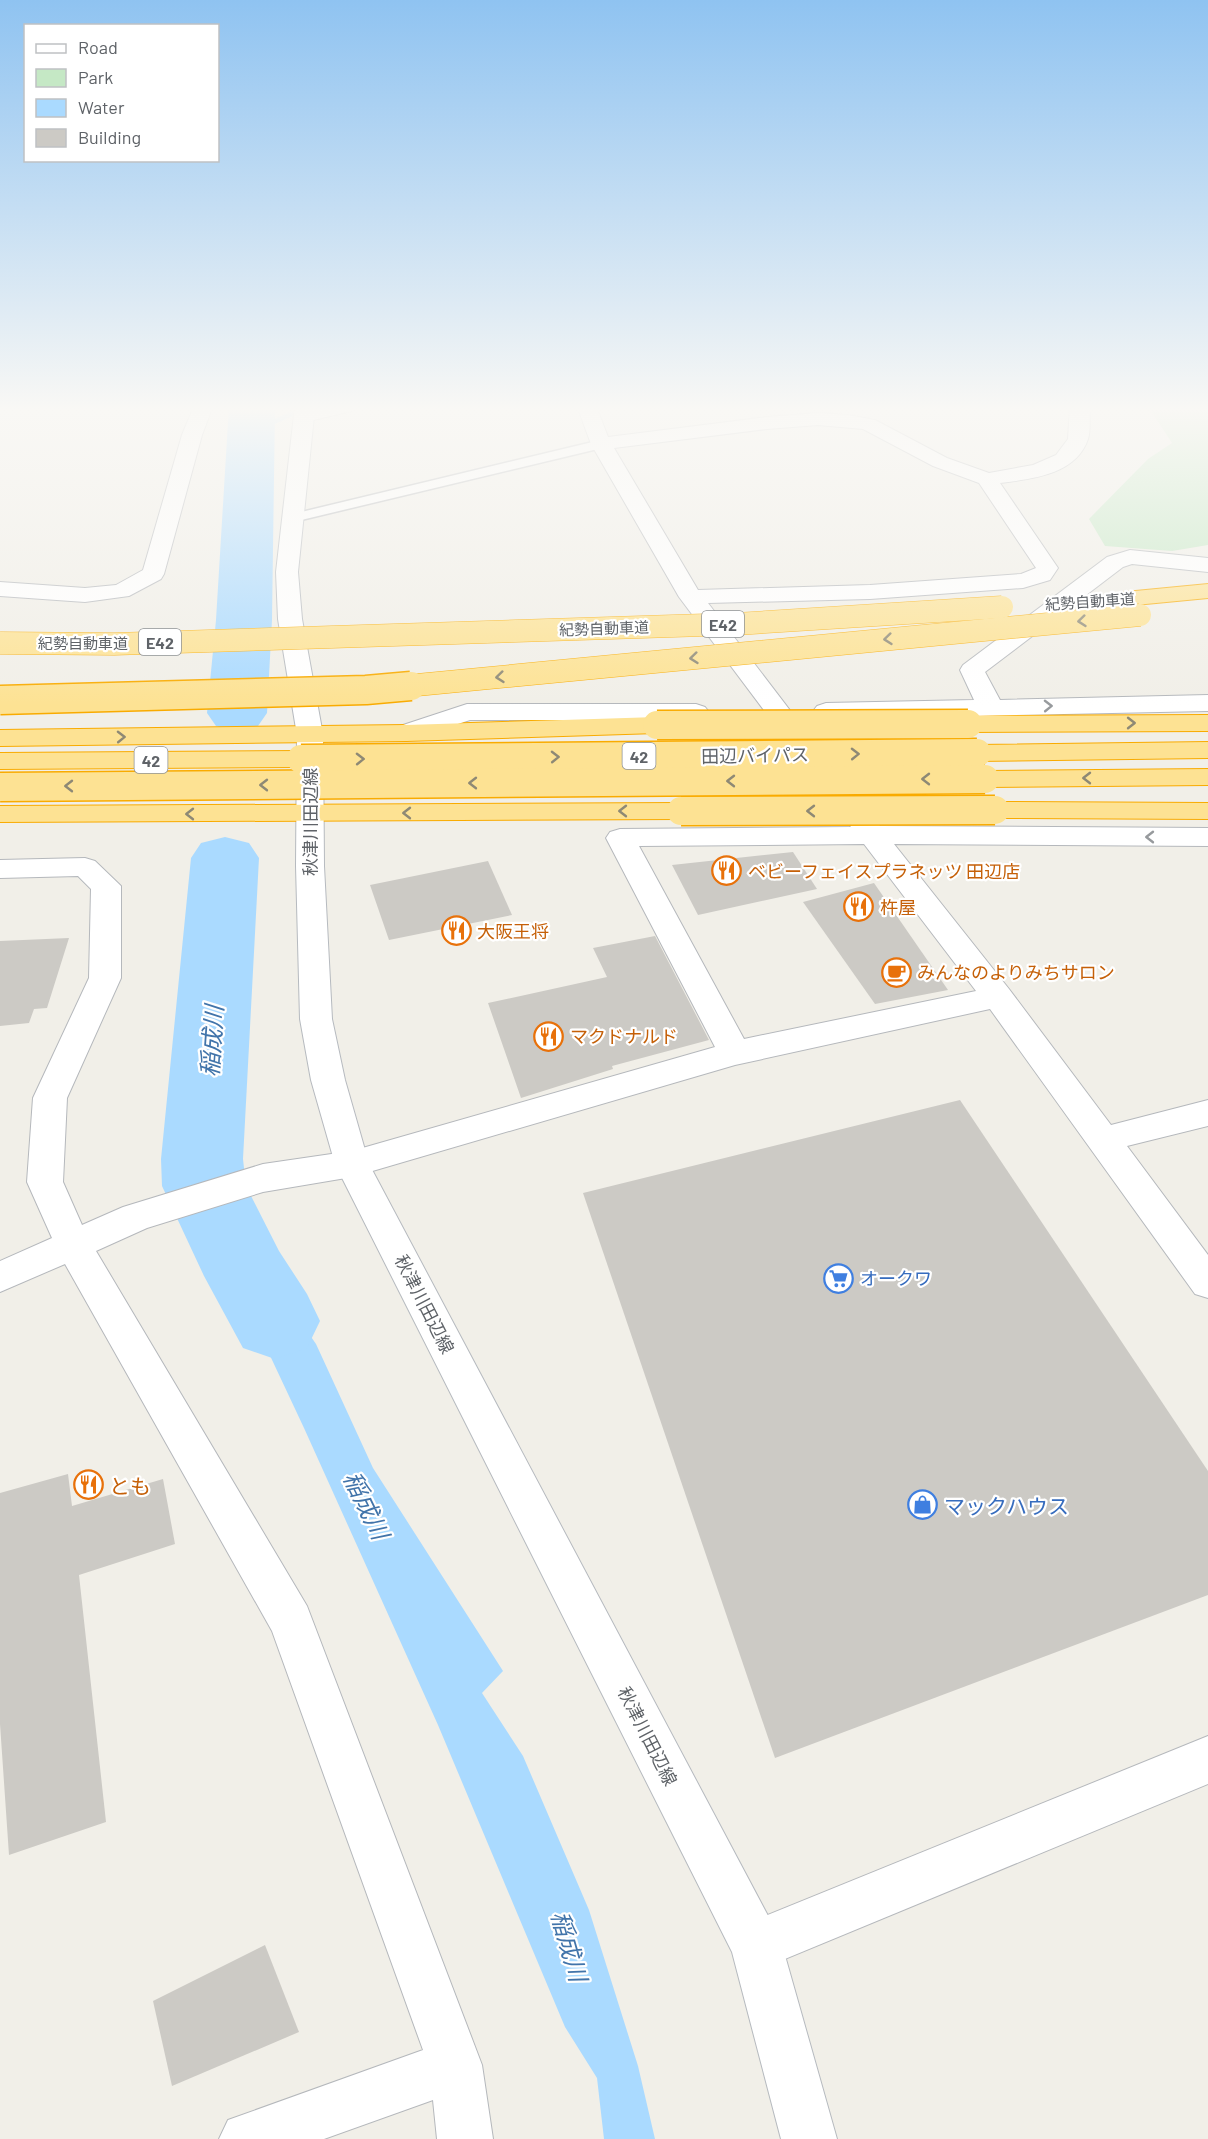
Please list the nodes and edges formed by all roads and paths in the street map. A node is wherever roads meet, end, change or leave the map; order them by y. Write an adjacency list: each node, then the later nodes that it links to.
1 (172, 506): 8 (street)
2 (294, 506): 6 (street, 秋津川田辺線)
3 (344, 506): 6 (lane)
4 (637, 506): 10 (street)
5 (1005, 506): 10 (street)
6 (293, 518): 23 (street, 秋津川田辺線)
7 (1208, 565): 18 (street)
8 (0, 590)
9 (1208, 591): 12 (highway, 紀勢自動車道 / E42)
10 (691, 597): 19 (street)
11 (1208, 606): 12 (highway)
12 (1132, 607): 14 (highway, 紀勢自動車道 / E42, bridge); 16 (highway, one-way to 16, bridge)
13 (0, 624): 14 (highway, bridge)
14 (321, 637): 15 (highway, 紀勢自動車道 / E42, bridge)
15 (0, 644)
16 (0, 700)
17 (1208, 703): 18 (street, one-way to 17)
18 (991, 708): 19 (street)
19 (779, 712): 21 (street); 31 (street)
20 (1208, 723): 21 (highway, 42, one-way to 20, bridge)
21 (406, 733): 23 (highway, 42)
22 (0, 738): 23 (highway, one-way to 23)
23 (306, 747): 24 (highway, 田辺バイパス / 42, one-way to 24, bridge); 25 (highway, 42); 28 (street, 秋津川田辺線)
24 (1208, 750)
25 (0, 761)
26 (1208, 777): 28 (highway, 田辺バイパス / 42, one-way to 28, bridge)
27 (0, 787): 28 (highway, 42, one-way to 27, bridge)
28 (317, 799): 29 (highway, 42, one-way to 28, bridge); 30 (highway, one-way to 30); 38 (street, 秋津川田辺線)
29 (1208, 811)
30 (0, 814)
31 (871, 835): 32 (street, one-way to 31); 34 (street); 35 (street)
32 (1208, 837)
33 (0, 869): 39 (street)
34 (998, 997): 35 (street); 37 (street)
35 (735, 1053): 38 (street)
36 (1208, 1113): 37 (street)
37 (1101, 1140): 41 (street)
38 (352, 1164): 39 (street); 43 (street, 秋津川田辺線)
39 (73, 1245): 40 (street); 44 (street)
40 (0, 1277)
41 (1208, 1283)
42 (1208, 1760): 43 (street)
43 (756, 1945): 47 (street, 秋津川田辺線)
44 (455, 2065): 45 (street); 46 (street)
45 (247, 2139)
46 (465, 2139)
47 (809, 2139)

